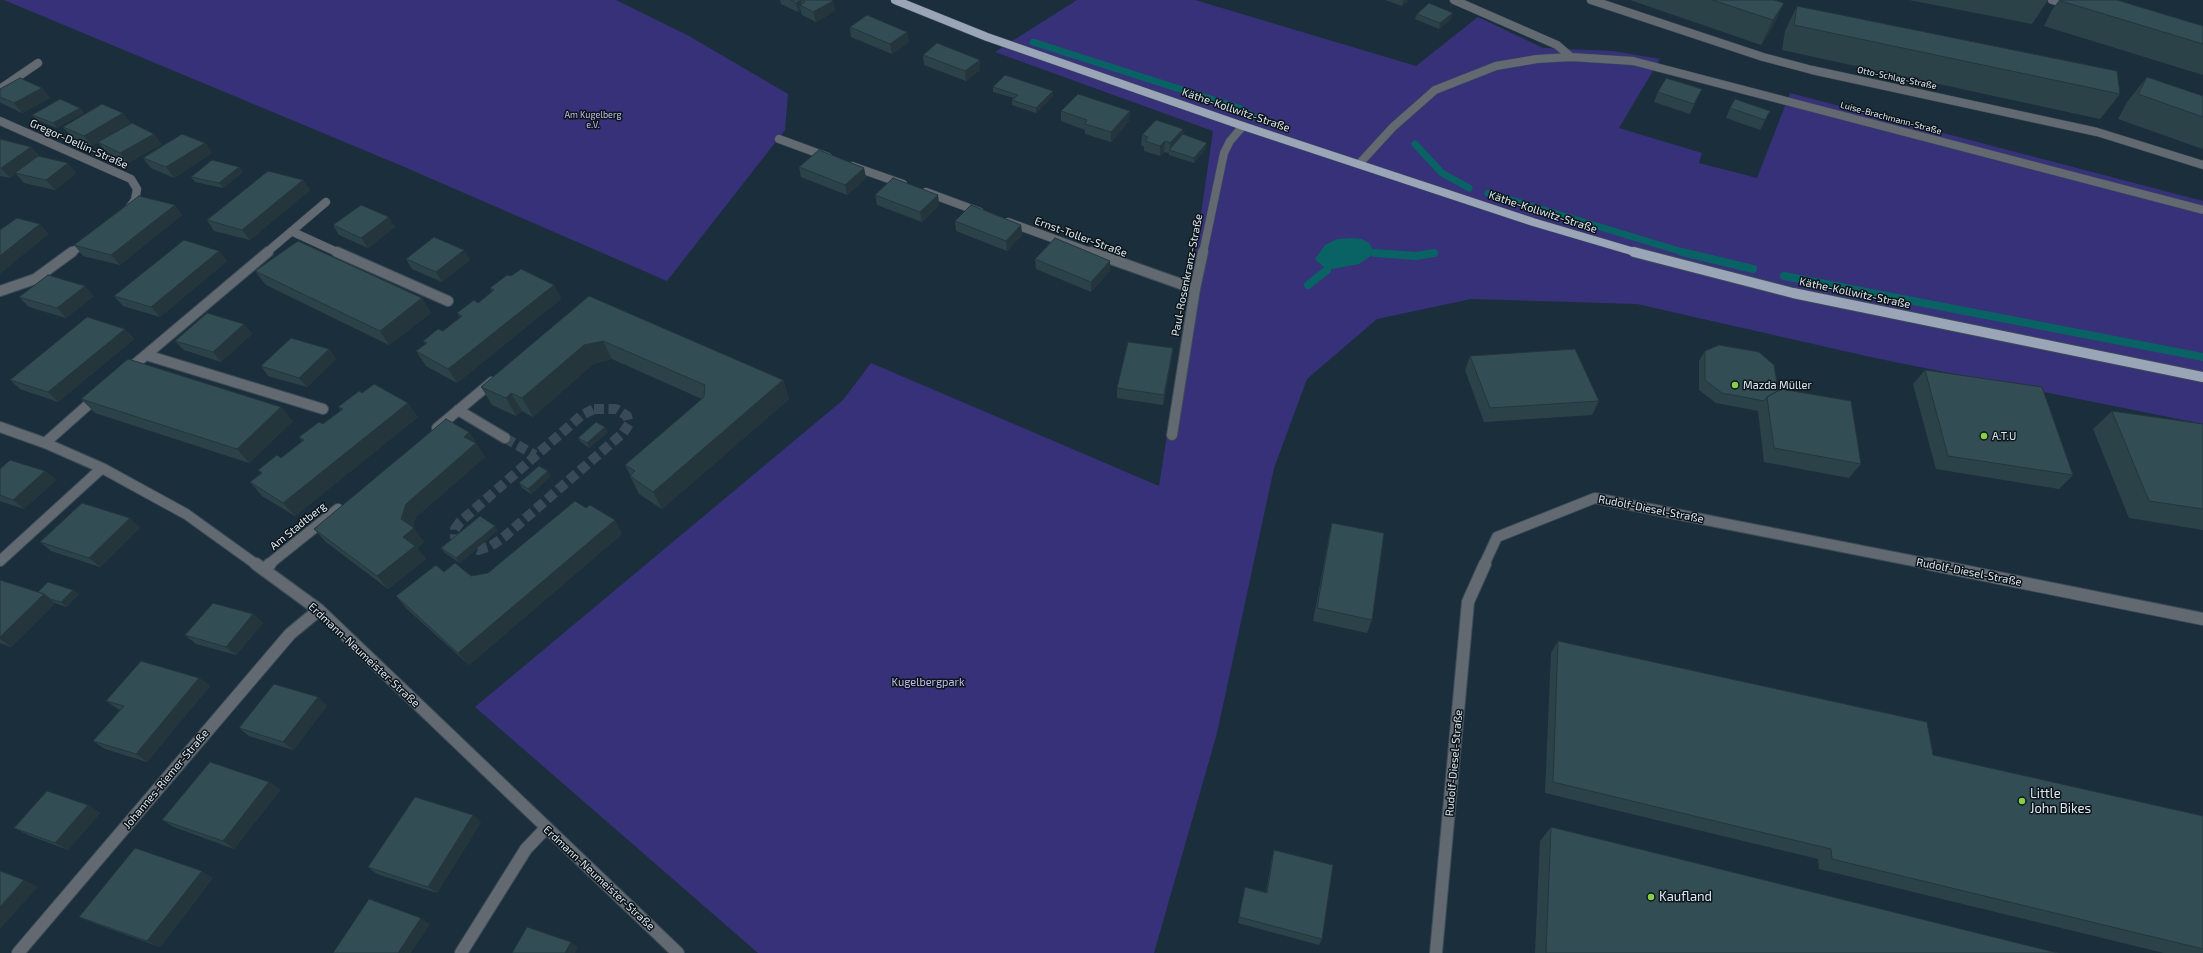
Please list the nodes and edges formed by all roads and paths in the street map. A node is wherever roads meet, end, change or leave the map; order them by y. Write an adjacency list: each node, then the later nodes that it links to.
1 (895, 0): 10 (main road, Käthe-Kollwitz-Straße)
2 (1454, 0): 6 (street)
3 (1591, 0): 13 (street, Otto-Schlag-Straße)
4 (2052, 0): 5 (street)
5 (2075, 6)
6 (1571, 57): 12 (street, Luise-Brachmann-Straße); 15 (street, Luise-Brachmann-Straße)
7 (38, 64): 8 (street)
8 (0, 89)
9 (0, 121): 17 (street, Gregor-Dellin-Straße)
10 (1243, 126): 12 (main road, Käthe-Kollwitz-Straße); 21 (street, Paul-Rosenkranz-Straße)
11 (779, 139): 16 (street)
12 (1359, 164): 27 (main road, Käthe-Kollwitz-Straße)
13 (2203, 165)
14 (326, 202): 19 (street)
15 (2203, 210)
16 (987, 214)
17 (120, 216)
18 (1001, 220): 21 (street, Ernst-Toller-Straße)
19 (294, 232): 23 (street); 24 (street)
20 (94, 235): 22 (street)
21 (1195, 290): 33 (street, Paul-Rosenkranz-Straße)
22 (0, 291)
23 (448, 301)
24 (146, 355): 26 (street); 29 (street)
25 (500, 374): 30 (street)
26 (123, 375)
27 (2203, 376)
28 (105, 390): 35 (street)
29 (323, 409)
30 (458, 410): 32 (street); 34 (street)
31 (0, 427): 35 (street, Erdmann-Neumeister-Straße)
32 (431, 432)
33 (1172, 435)
34 (505, 438)
35 (45, 443): 36 (street, Erdmann-Neumeister-Straße)
36 (102, 468): 38 (street); 39 (street, Erdmann-Neumeister-Straße)
37 (347, 501): 39 (street, Am Stadtberg)
38 (0, 561)
39 (264, 569): 40 (street, Erdmann-Neumeister-Straße)
40 (319, 610): 42 (street, Erdmann-Neumeister-Straße); 43 (street, Johannes-Riemer-Straße)
41 (2203, 619): 46 (street, Rudolf-Diesel-Straße)
42 (546, 828): 44 (street); 45 (street, Erdmann-Neumeister-Straße)
43 (18, 953)
44 (461, 953)
45 (678, 953)
46 (1436, 953)

